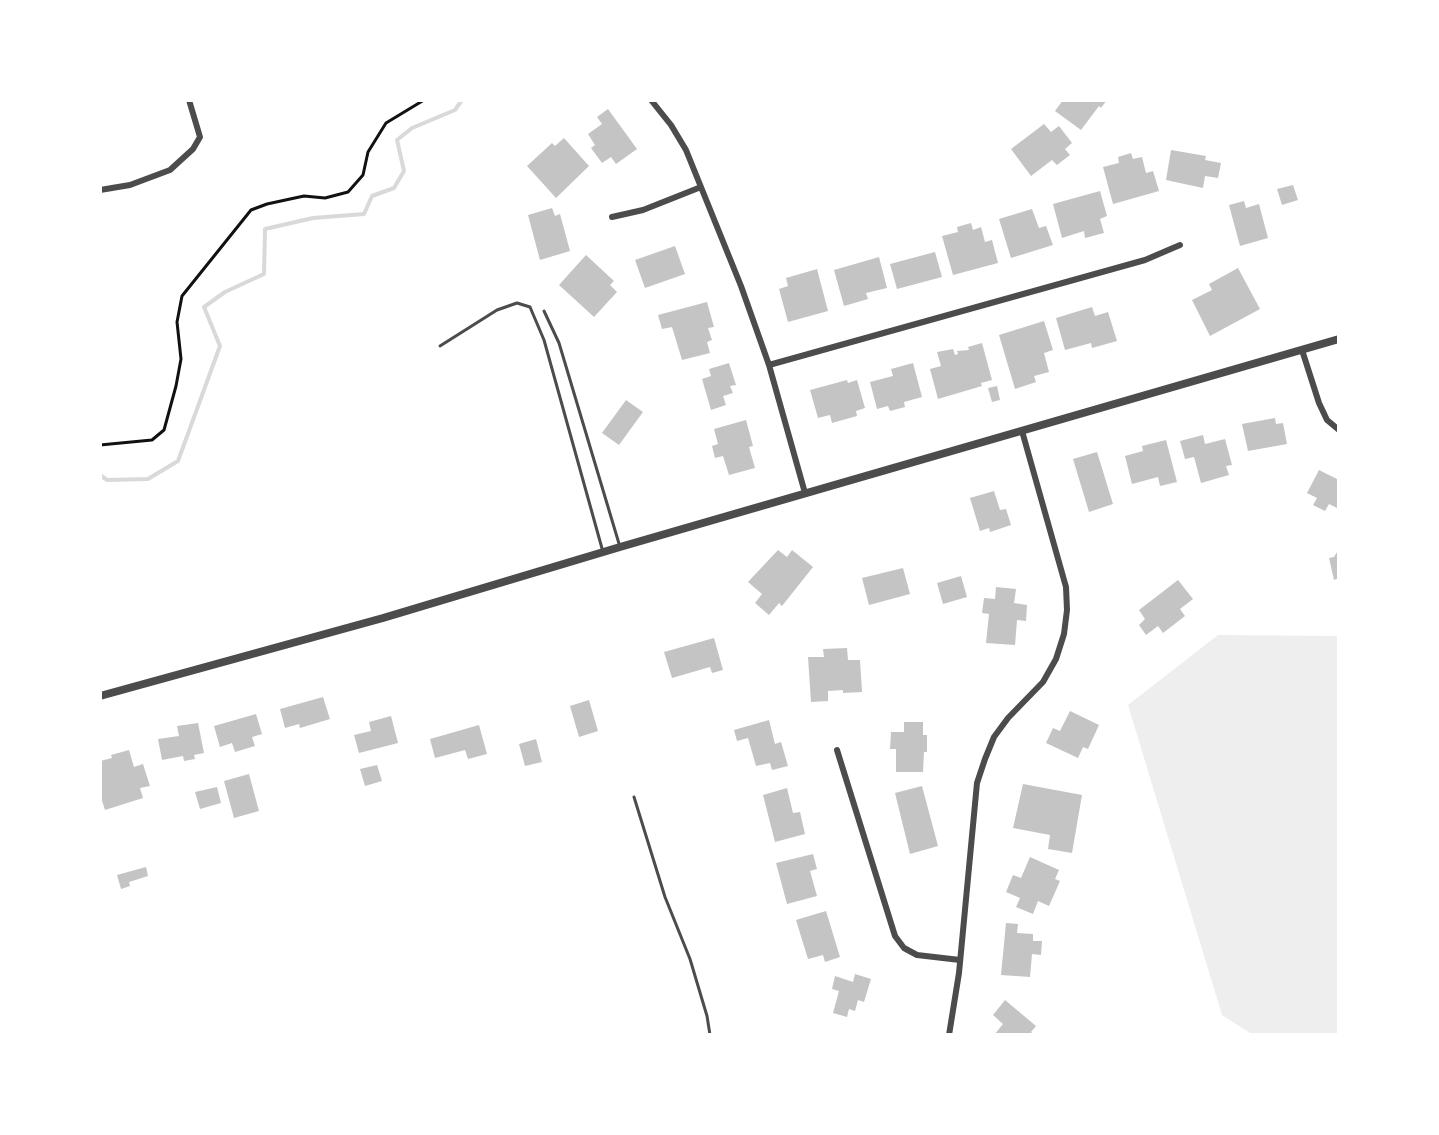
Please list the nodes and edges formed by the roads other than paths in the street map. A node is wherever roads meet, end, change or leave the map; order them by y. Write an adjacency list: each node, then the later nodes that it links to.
1 (189, 100): 5 (street)
2 (651, 100): 3 (street)
3 (659, 104): 4 (street)
4 (701, 187): 6 (street); 12 (street)
5 (100, 190)
6 (612, 217)
7 (1180, 245): 12 (street)
8 (544, 311): 16 (lane)
9 (1339, 339): 11 (street)
10 (440, 346): 17 (lane)
11 (1302, 350): 13 (street); 14 (street)
12 (769, 365): 15 (street)
13 (1339, 430)
14 (1022, 431): 15 (street); 21 (street)
15 (805, 493): 16 (street)
16 (620, 547): 17 (street)
17 (603, 552): 18 (street)
18 (100, 696)
19 (837, 750): 21 (street)
20 (634, 797): 22 (lane)
21 (960, 960): 23 (street)
22 (710, 1035)
23 (949, 1035)

